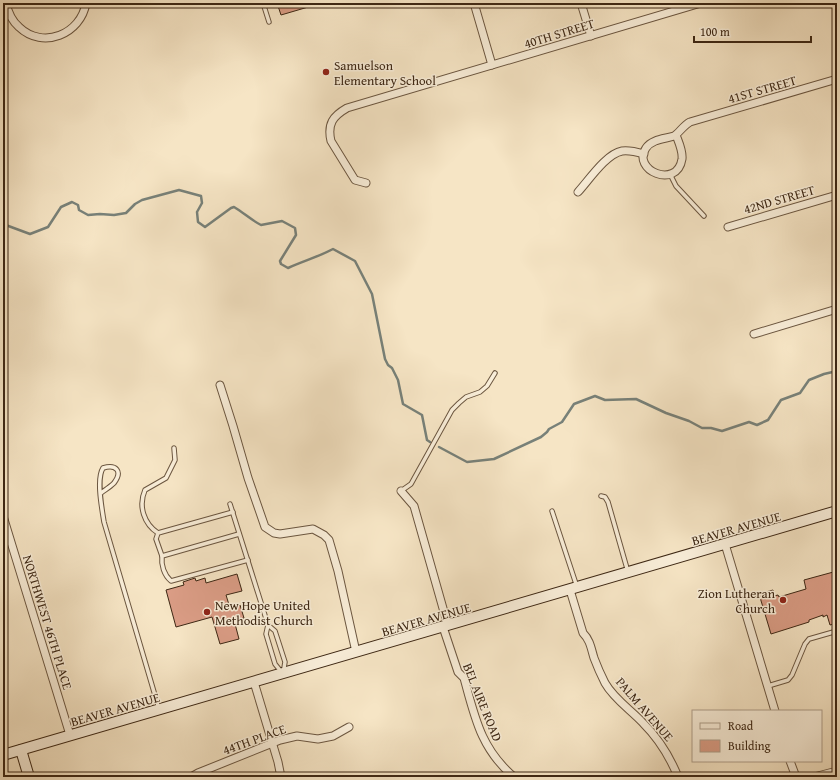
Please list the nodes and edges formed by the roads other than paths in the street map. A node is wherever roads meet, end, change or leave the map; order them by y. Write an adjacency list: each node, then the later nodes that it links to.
1 (86, 3): 7 (street)
2 (263, 3): 8 (lane)
3 (474, 3): 10 (street)
4 (581, 3): 9 (street)
5 (701, 3): 6 (street, 40TH STREET)
6 (690, 4): 9 (street, 40TH STREET)
7 (6, 5)
8 (269, 22)
9 (591, 36): 10 (street, 40TH STREET)
10 (492, 65): 15 (street, 40TH STREET)
11 (837, 79): 12 (street, 41ST STREET)
12 (676, 135): 13 (street); 14 (street)
13 (644, 154): 14 (street); 16 (street)
14 (670, 174): 18 (lane)
15 (366, 183)
16 (578, 192)
17 (837, 195): 19 (street, 42ND STREET)
18 (704, 216)
19 (728, 227)
20 (837, 309): 21 (street)
21 (754, 334)
22 (495, 373): 25 (lane)
23 (220, 385): 43 (street)
24 (174, 448): 33 (lane)
25 (401, 491): 41 (street, BEL AIRE ROAD)
26 (101, 493): 26 (lane); 47 (lane)
27 (600, 496): 38 (lane)
28 (230, 504): 30 (lane)
29 (552, 511): 39 (lane)
30 (233, 512): 33 (lane); 34 (lane)
31 (837, 512): 35 (main road, BEAVER AVENUE)
32 (3, 516): 50 (street, NORTHWEST 46TH PLACE)
33 (158, 533): 36 (lane)
34 (240, 534): 36 (lane); 37 (lane)
35 (725, 544): 38 (main road, BEAVER AVENUE); 46 (street)
36 (162, 556): 37 (lane)
37 (248, 560): 40 (lane)
38 (629, 573): 39 (main road, BEAVER AVENUE)
39 (574, 589): 41 (main road, BEAVER AVENUE); 60 (street, PALM AVENUE)
40 (268, 625): 44 (lane); 44 (lane)
41 (446, 626): 43 (main road, BEAVER AVENUE); 59 (street, BEL AIRE ROAD)
42 (837, 631): 46 (lane)
43 (356, 652): 44 (main road, BEAVER AVENUE)
44 (283, 674): 45 (main road, BEAVER AVENUE)
45 (254, 682): 47 (main road, BEAVER AVENUE); 51 (street)
46 (768, 686): 48 (street)
47 (159, 710): 50 (main road, BEAVER AVENUE)
48 (775, 710)
49 (349, 727): 51 (street, 44TH PLACE)
50 (70, 735): 52 (main road, BEAVER AVENUE)
51 (272, 743): 57 (street, 44TH PLACE); 58 (street)
52 (21, 750): 53 (main road, BEAVER AVENUE); 56 (main road)
53 (3, 755)
54 (790, 762): 61 (street)
55 (837, 770): 62 (street)
56 (29, 777)
57 (192, 777)
58 (281, 777)
59 (514, 777)
60 (678, 777)
61 (796, 777)
62 (814, 777)

